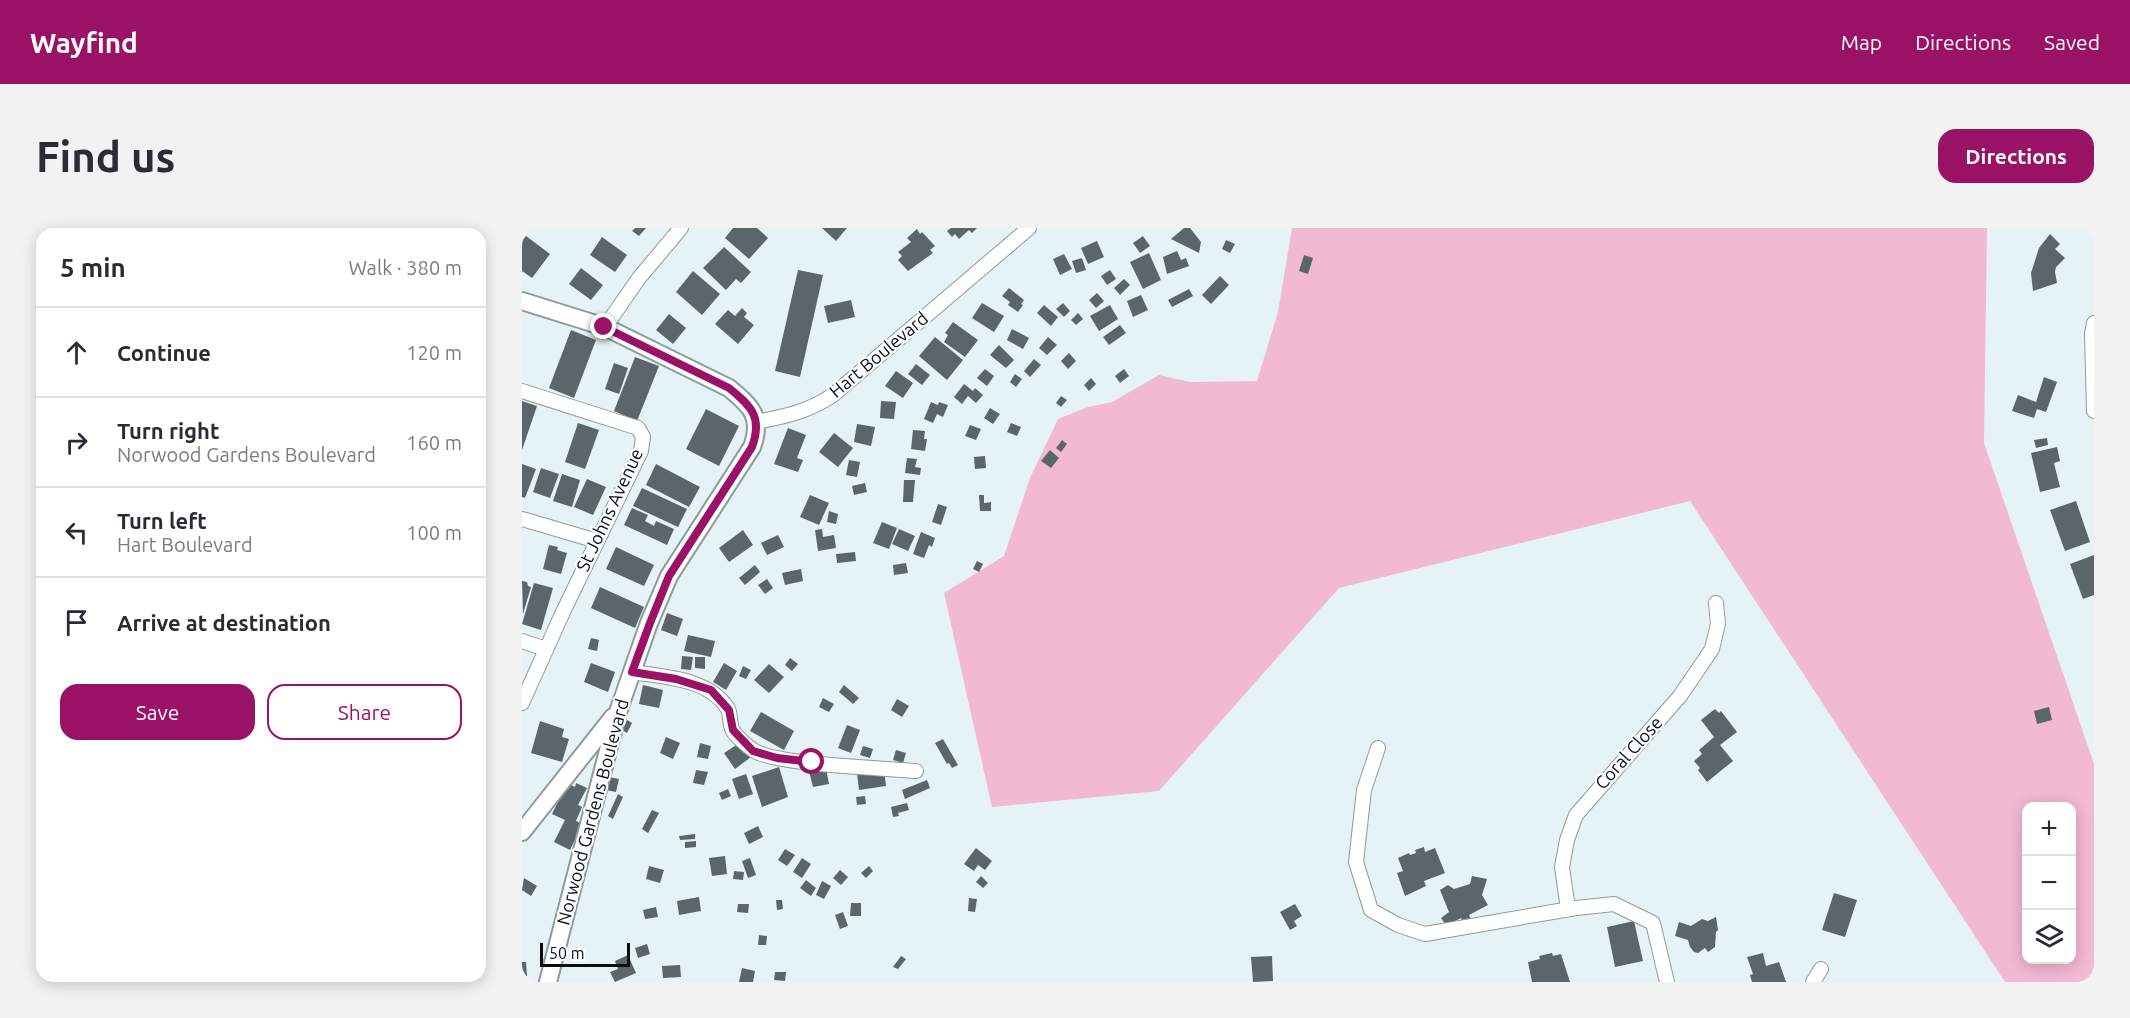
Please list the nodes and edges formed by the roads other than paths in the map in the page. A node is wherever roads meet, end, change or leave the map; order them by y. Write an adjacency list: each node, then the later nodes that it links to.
1 (681, 228): 5 (street)
2 (1029, 228): 8 (street, Hart Boulevard)
3 (522, 301): 5 (street)
4 (2094, 323): 7 (street)
5 (604, 327): 8 (street)
6 (522, 392): 10 (street, St Johns Avenue)
7 (2094, 411)
8 (757, 422): 14 (street, Norwood Gardens Boulevard)
9 (522, 519): 10 (street)
10 (597, 541): 13 (street, St Johns Avenue)
11 (1716, 603): 20 (street, Coral Close)
12 (522, 641): 13 (street)
13 (546, 649): 15 (street, St Johns Avenue)
14 (632, 672): 16 (street, Norwood Gardens Boulevard); 18 (street)
15 (522, 703)
16 (618, 712): 19 (street); 22 (street, Norwood Gardens Boulevard)
17 (1378, 748): 20 (street)
18 (916, 771)
19 (522, 832)
20 (1568, 909): 23 (street)
21 (1821, 969): 24 (street)
22 (549, 982)
23 (1667, 982)
24 (1813, 982)

